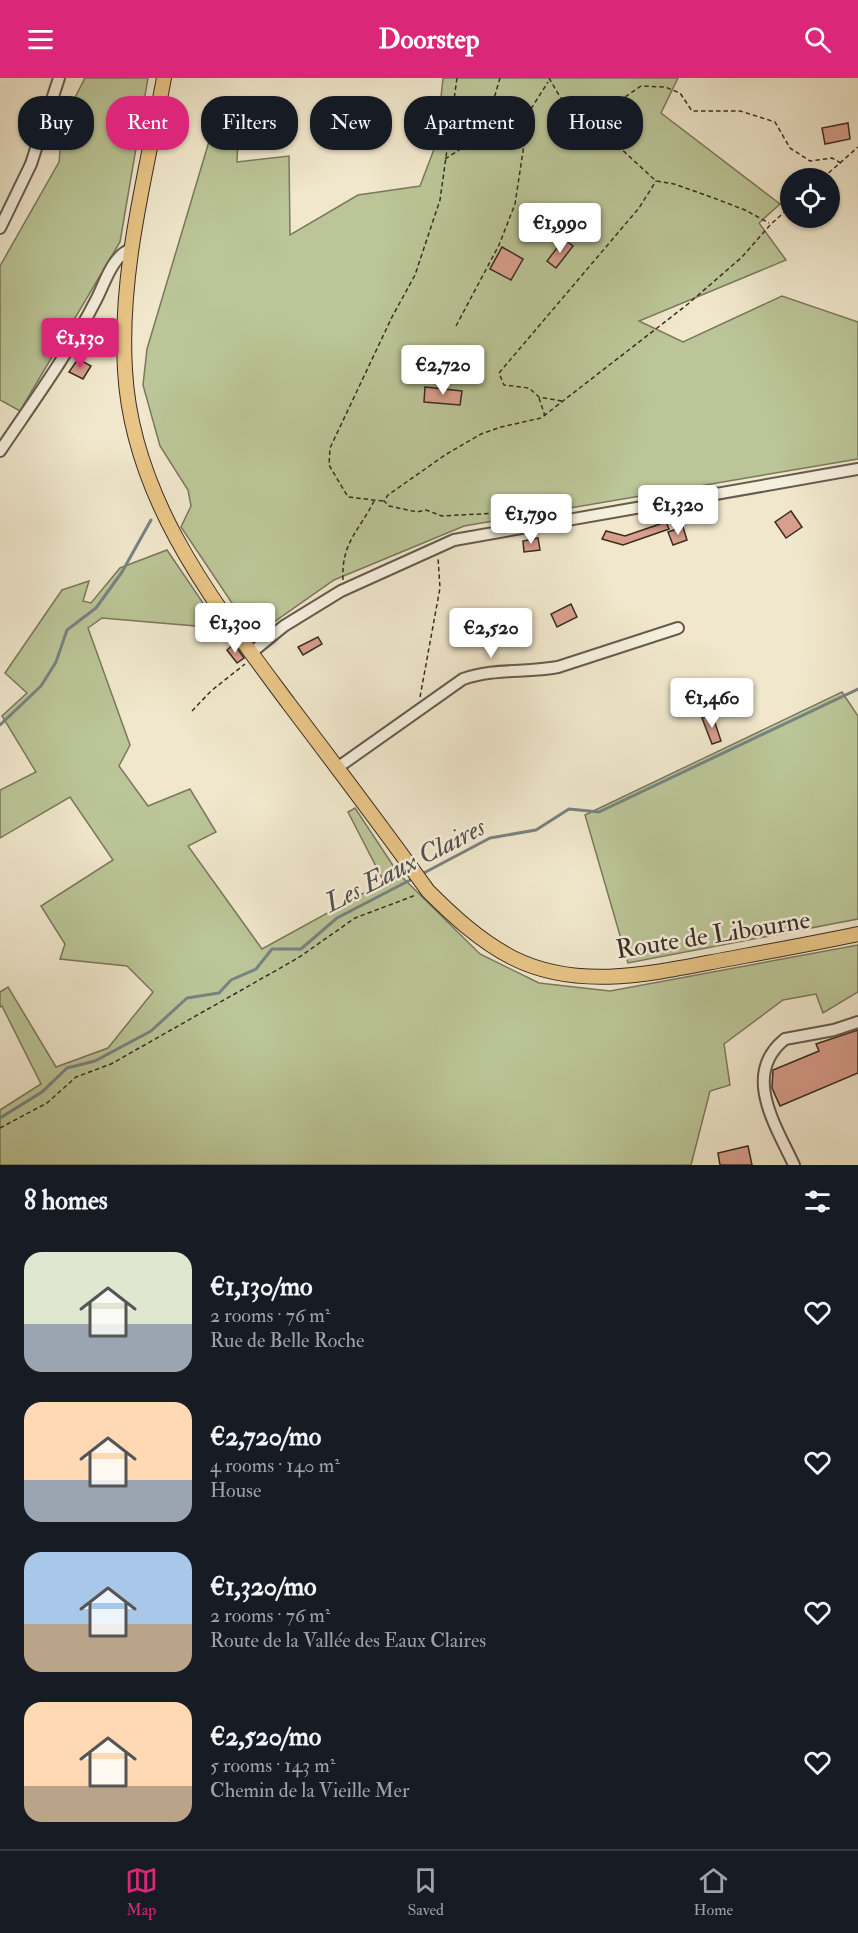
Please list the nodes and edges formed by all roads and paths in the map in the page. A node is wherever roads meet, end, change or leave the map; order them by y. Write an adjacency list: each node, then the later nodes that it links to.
1 (59, 78): 16 (street)
2 (164, 78): 17 (main road, Route de Libourne)
3 (457, 78): 10 (path)
4 (500, 78): 10 (path)
5 (549, 80): 6 (path); 18 (path)
6 (559, 96)
7 (626, 96): 11 (path)
8 (858, 147): 11 (path)
9 (623, 150): 13 (path)
10 (444, 159): 24 (path)
11 (841, 163): 12 (path)
12 (835, 168)
13 (656, 181): 15 (path); 19 (path)
14 (780, 216): 15 (path)
15 (771, 224): 20 (path)
16 (0, 228)
17 (131, 249): 22 (street); 30 (main road, Route de Libourne)
18 (456, 326)
19 (539, 397): 20 (path); 21 (path)
20 (563, 401): 21 (path)
21 (545, 416): 25 (path)
22 (0, 452)
23 (858, 469): 26 (street)
24 (374, 500): 25 (path); 28 (path)
25 (384, 501): 26 (path)
26 (550, 523): 27 (street)
27 (437, 547): 28 (street); 31 (path)
28 (344, 590): 30 (street)
29 (678, 628): 31 (street)
30 (253, 655): 32 (path); 33 (main road, Route de Libourne)
31 (423, 707): 33 (street)
32 (192, 711)
33 (337, 768): 34 (main road, Route de Libourne)
34 (425, 887): 35 (main road, Route de Libourne); 37 (path)
35 (858, 934)
36 (858, 1022): 38 (street)
37 (0, 1128)
38 (794, 1165)

